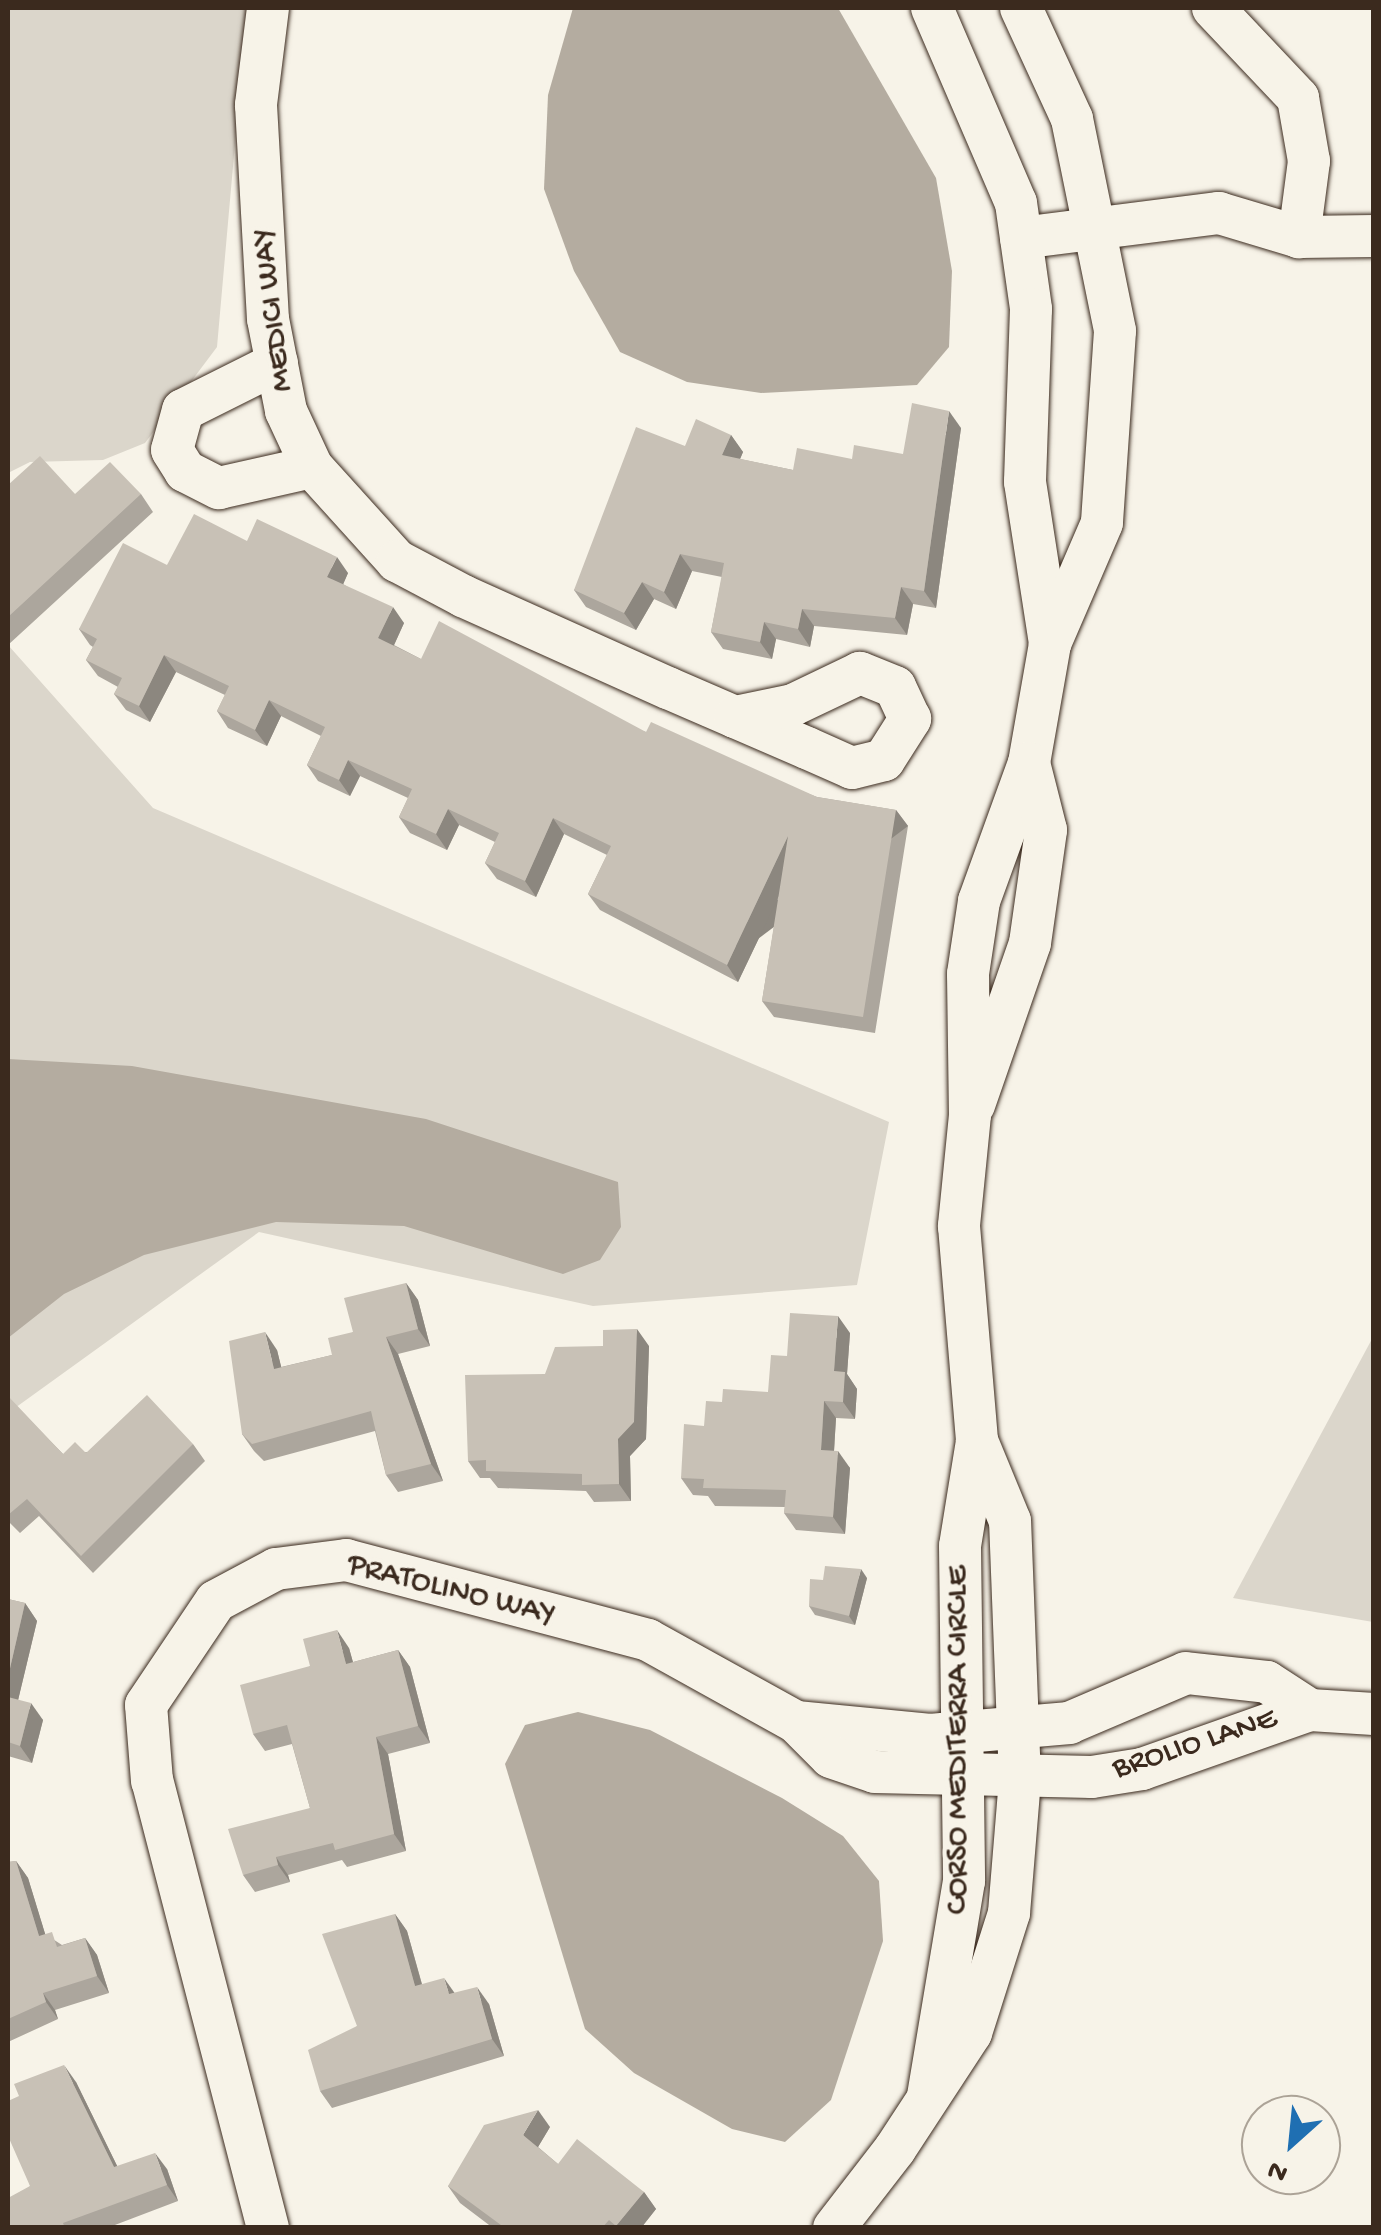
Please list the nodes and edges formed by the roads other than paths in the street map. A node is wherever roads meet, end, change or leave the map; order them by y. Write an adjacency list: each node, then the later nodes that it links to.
1 (268, 8): 9 (street, MEDICI WAY)
2 (932, 8): 8 (street, CORSO MEDITERRA CIRCLE)
3 (1021, 8): 5 (street, CORSO MEDITERRA CIRCLE)
4 (1213, 8): 7 (street)
5 (1096, 222): 7 (street); 8 (street); 11 (street, CORSO MEDITERRA CIRCLE)
6 (1374, 236): 7 (street)
7 (1299, 237)
8 (1020, 238): 11 (street, CORSO MEDITERRA CIRCLE)
9 (277, 363): 10 (street, MEDICI WAY); 10 (street)
10 (312, 467): 12 (street, MEDICI WAY)
11 (1050, 644): 13 (street, CORSO MEDITERRA CIRCLE)
12 (735, 717)
13 (1030, 764): 14 (street, CORSO MEDITERRA CIRCLE); 14 (street, CORSO MEDITERRA CIRCLE)
14 (970, 1115): 15 (street, CORSO MEDITERRA CIRCLE)
15 (977, 1441): 19 (street, CORSO MEDITERRA CIRCLE); 20 (street, CORSO MEDITERRA CIRCLE)
16 (1310, 1710): 17 (street, BROLIO LANE); 19 (street, BROLIO LANE); 22 (street, BROLIO LANE)
17 (1374, 1714)
18 (796, 1722): 20 (street, PRATOLINO WAY); 21 (street, PRATOLINO WAY); 24 (street, PRATOLINO WAY)
19 (1017, 1728): 20 (street, BROLIO LANE); 22 (street, CORSO MEDITERRA CIRCLE)
20 (962, 1732): 21 (street, CORSO MEDITERRA CIRCLE)
21 (963, 1779): 22 (street, BROLIO LANE); 23 (street, CORSO MEDITERRA CIRCLE)
22 (1020, 1780): 23 (street, CORSO MEDITERRA CIRCLE)
23 (928, 2098): 25 (street, CORSO MEDITERRA CIRCLE)
24 (268, 2228)
25 (834, 2228)

